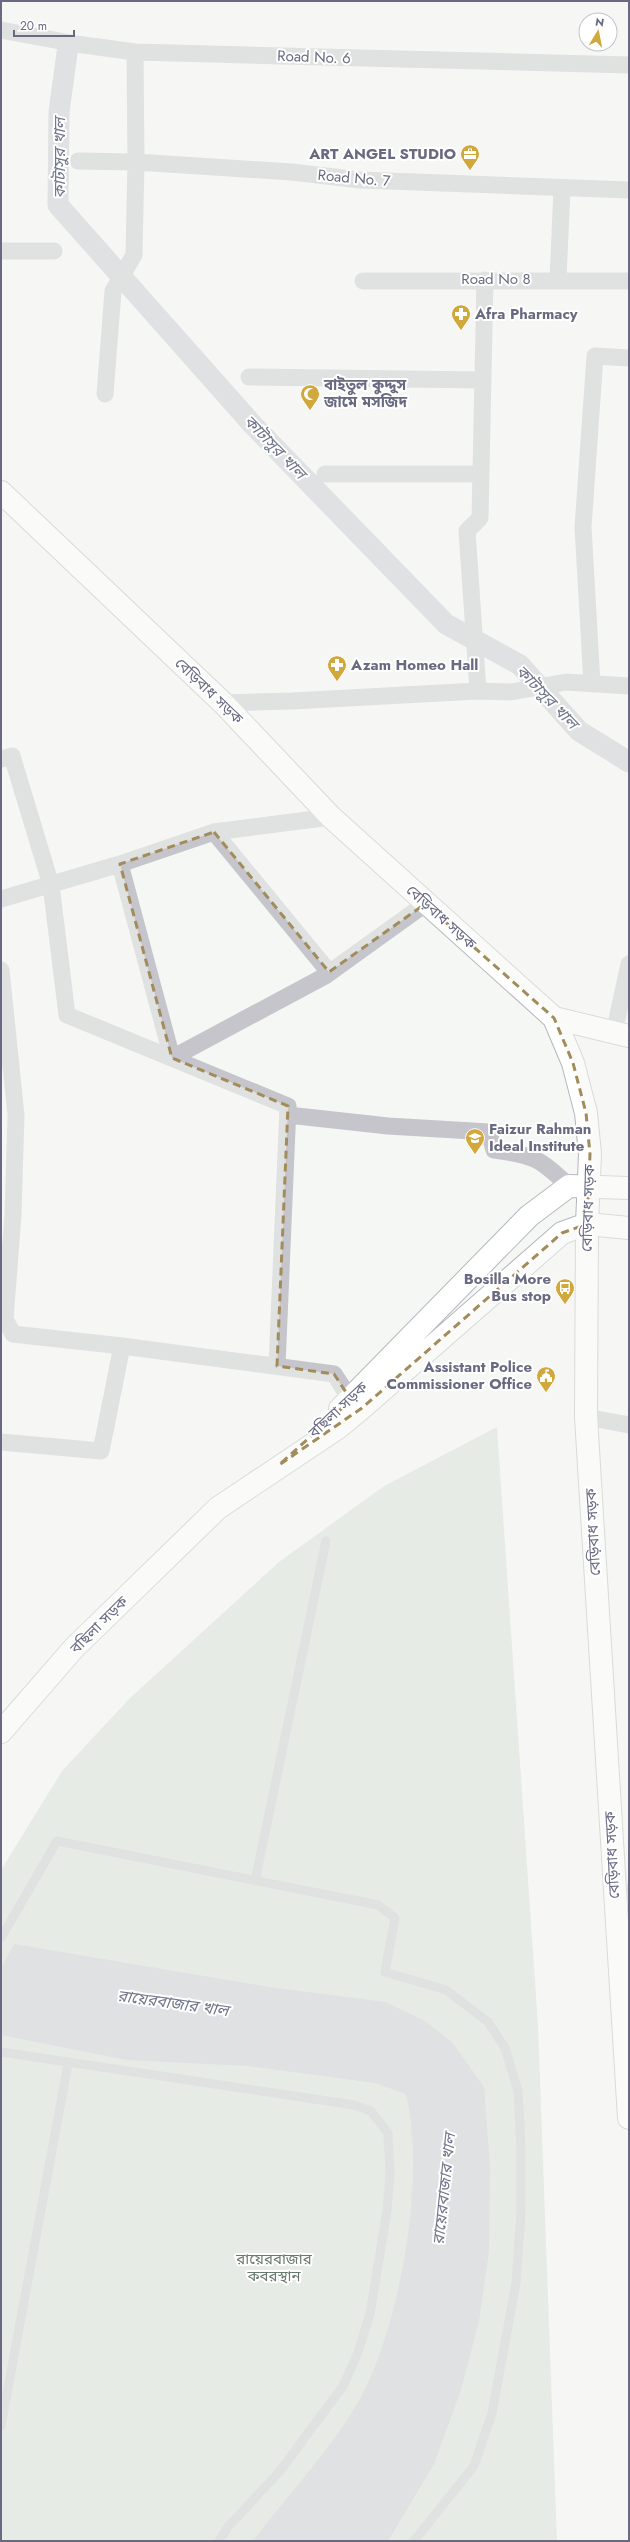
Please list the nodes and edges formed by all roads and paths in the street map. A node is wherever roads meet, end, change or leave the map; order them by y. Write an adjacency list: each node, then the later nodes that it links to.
1 (1, 30): 2 (street, Road No. 6)
2 (136, 52): 3 (street, Road No. 6); 5 (street)
3 (629, 65)
4 (78, 161): 5 (street, Road No. 7)
5 (136, 162): 6 (street, Road No. 7); 17 (street)
6 (562, 189): 7 (street, Road No. 7); 10 (street)
7 (629, 190)
8 (1, 251): 9 (street)
9 (54, 251)
10 (558, 279): 11 (street, Road No 8); 12 (street, Road No 8)
11 (485, 280): 13 (street, Road No 8); 16 (street)
12 (629, 280)
13 (363, 281)
14 (629, 358): 21 (street)
15 (249, 377): 16 (street)
16 (483, 380): 19 (street)
17 (105, 394)
18 (325, 474): 19 (street)
19 (481, 474): 23 (street)
20 (1, 492): 24 (main road, বেড়িবাধ সড়ক)
21 (592, 684): 22 (street); 23 (street)
22 (629, 686)
23 (478, 691): 24 (street)
24 (223, 703): 26 (main road, বেড়িবাধ সড়ক)
25 (1, 758): 29 (street)
26 (331, 817): 27 (street); 31 (main road, বেড়িবাধ সড়ক)
27 (214, 832): 28 (street); 34 (street)
28 (120, 864): 29 (street); 37 (street)
29 (51, 885): 30 (street); 37 (street)
30 (1, 899)
31 (425, 904): 34 (street); 35 (main road, বেড়িবাধ সড়ক)
32 (629, 964): 36 (street)
33 (1, 970): 41 (street)
34 (329, 972): 37 (street)
35 (554, 1018): 36 (main road); 39 (main road, বেড়িবাধ সড়ক)
36 (621, 1035)
37 (172, 1058): 38 (street)
38 (288, 1115): 39 (street); 46 (street)
39 (579, 1186): 40 (main road); 42 (main road, বেড়িবাধ সড়ক); 47 (main road, বছিলা সড়ক)
40 (629, 1188)
41 (7, 1215): 44 (street)
42 (587, 1224): 43 (main road); 48 (main road, বেড়িবাধ সড়ক); 51 (main road, বছিলা সড়ক)
43 (629, 1228)
44 (3, 1319): 45 (street)
45 (122, 1346): 46 (street); 50 (street)
46 (277, 1366): 47 (street)
47 (351, 1400): 51 (main road, বছিলা সড়ক)
48 (586, 1417): 49 (street); 55 (main road, বেড়িবাধ সড়ক)
49 (629, 1425)
50 (1, 1442)
51 (279, 1465): 53 (main road, বছিলা সড়ক)
52 (326, 1542): 54 (lane)
53 (1, 1732)
54 (255, 1881): 56 (lane); 64 (lane)
55 (622, 1900): 57 (main road, বেড়িবাধ সড়ক)
56 (1, 1938)
57 (625, 2004): 58 (main road, বেড়িবাধ সড়ক)
58 (626, 2030): 61 (main road, বেড়িবাধ সড়ক)
59 (1, 2052): 60 (lane)
60 (68, 2064): 62 (lane); 63 (lane)
61 (629, 2118)
62 (1, 2426)
63 (219, 2541)
64 (414, 2541)

